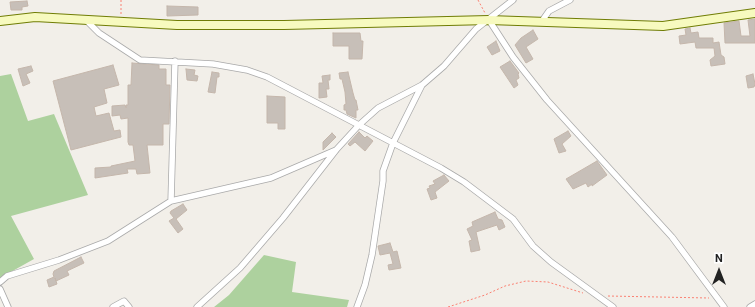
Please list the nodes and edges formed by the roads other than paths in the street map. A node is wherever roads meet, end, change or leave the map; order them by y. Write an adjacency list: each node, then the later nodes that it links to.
1 (513, 0): 4 (street)
2 (570, 0): 7 (street)
3 (755, 13): 7 (street)
4 (489, 20): 6 (street); 7 (street); 9 (street); 23 (street)
5 (0, 21): 6 (street)
6 (86, 21): 8 (street)
7 (542, 21)
8 (175, 61): 10 (street); 13 (street)
9 (422, 85): 10 (street); 11 (street)
10 (359, 125): 11 (street); 12 (street)
11 (393, 143): 21 (street); 22 (street)
12 (336, 150): 13 (street); 20 (street)
13 (171, 201): 14 (street)
14 (0, 282)
15 (0, 289): 17 (street)
16 (755, 304): 24 (street)
17 (8, 307)
18 (112, 307): 19 (street)
19 (129, 307)
20 (197, 307)
21 (357, 307)
22 (613, 307)
23 (724, 307)
24 (750, 307)

